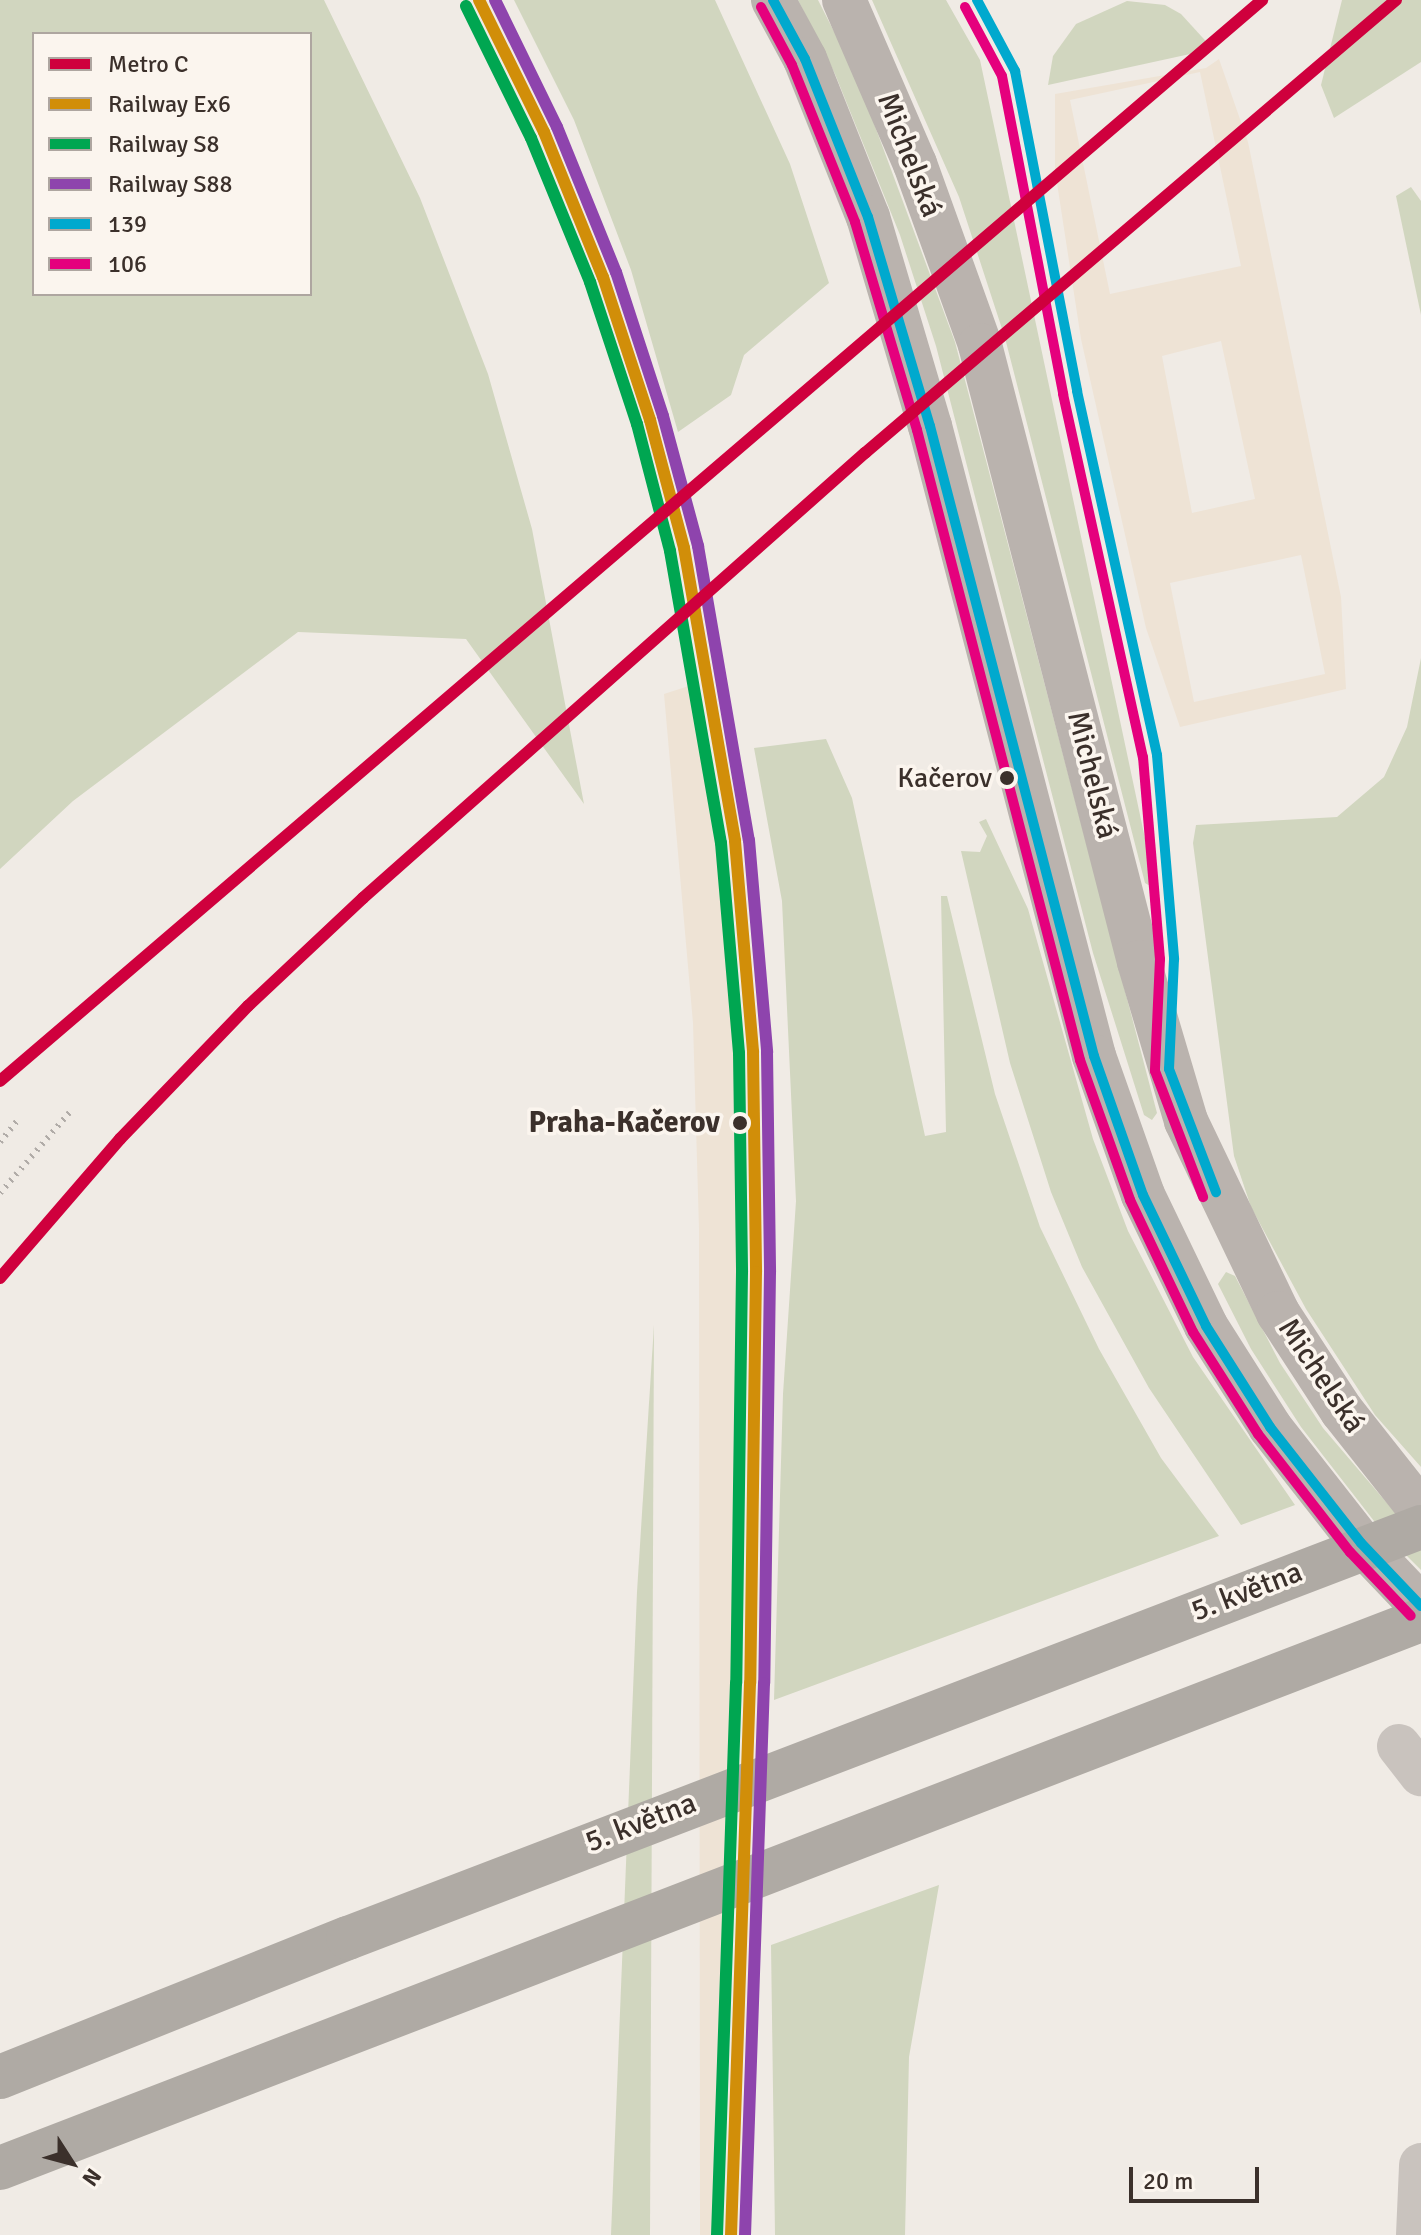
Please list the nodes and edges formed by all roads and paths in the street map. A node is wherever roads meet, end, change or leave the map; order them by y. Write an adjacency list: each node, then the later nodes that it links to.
1 (773, 0): 5 (main road, Michelská)
2 (844, 0): 3 (main road, Michelská)
3 (1421, 1511)
4 (1421, 1527): 7 (highway, 5. května, bridge)
5 (1421, 1606)
6 (1421, 1620): 9 (highway)
7 (0, 2077)
8 (1421, 2165): 10 (street)
9 (0, 2168)
10 (1418, 2235)

